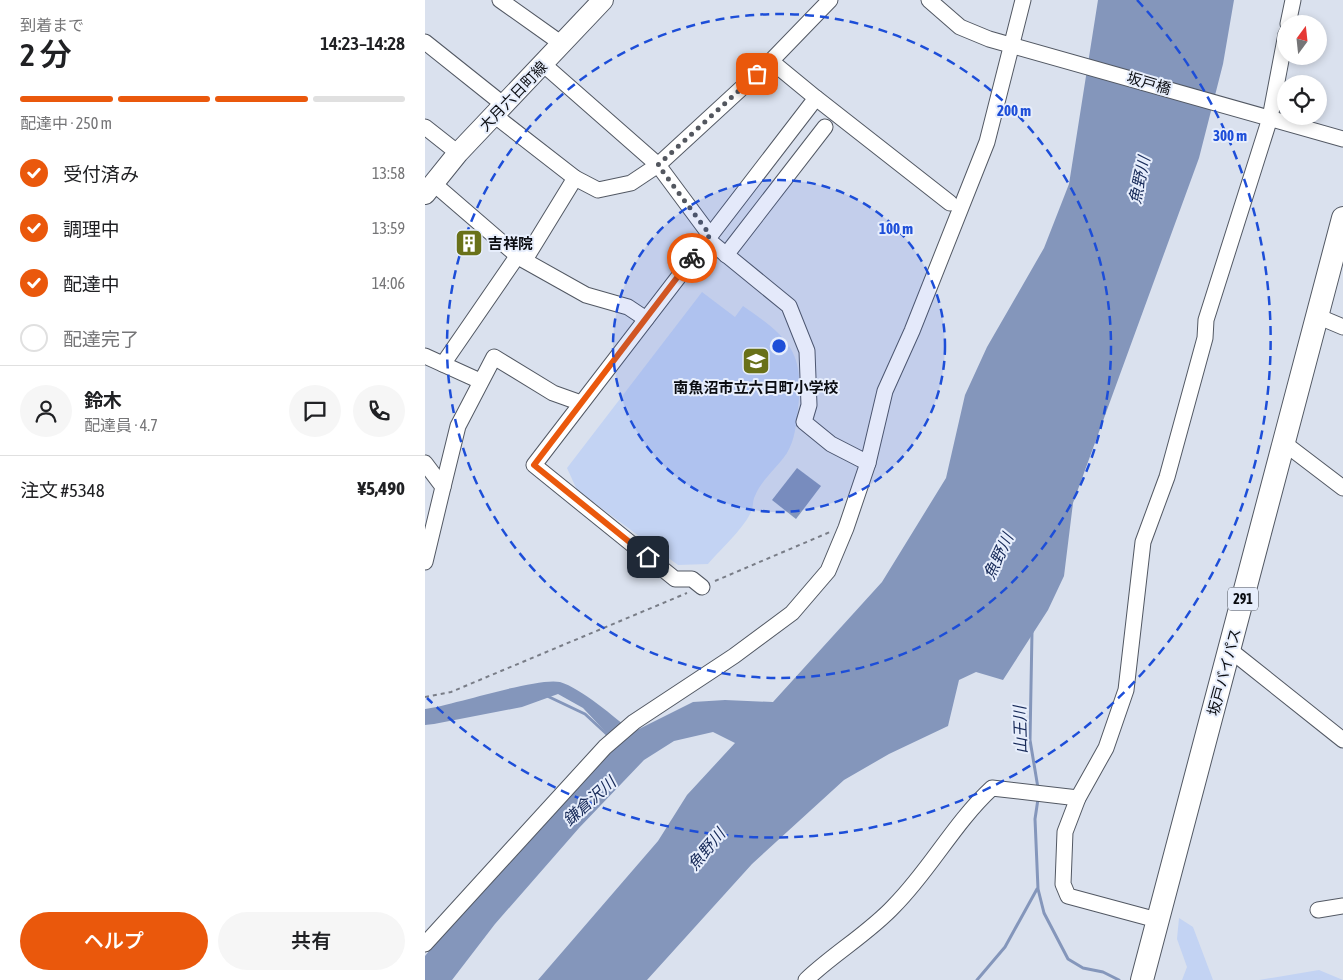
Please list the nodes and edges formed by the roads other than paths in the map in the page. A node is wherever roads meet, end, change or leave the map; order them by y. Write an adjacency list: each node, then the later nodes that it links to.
1 (501, 0): 9 (street)
2 (603, 0): 9 (main road, 大月六日町線)
3 (829, 0): 11 (street)
4 (929, 0): 10 (street, 坂戸橋)
5 (1023, 0): 10 (street)
6 (1293, 0): 7 (street)
7 (1290, 15)
8 (425, 42): 15 (street)
9 (562, 44): 12 (main road, 大月六日町線)
10 (1012, 44): 16 (street, 坂戸橋); 38 (street)
11 (771, 61): 14 (street); 21 (street)
12 (543, 64): 15 (main road, 大月六日町線); 21 (street)
13 (1280, 65): 16 (street)
14 (816, 98): 24 (street); 26 (street)
15 (499, 110): 20 (main road, 大月六日町線); 22 (street)
16 (1270, 118): 19 (street, 坂戸橋); 45 (street)
17 (425, 127): 20 (street)
18 (825, 127): 27 (street)
19 (1343, 139)
20 (458, 153): 23 (main road, 大月六日町線)
21 (658, 165): 22 (street); 26 (street)
22 (575, 178): 28 (street)
23 (429, 189): 28 (street)
24 (950, 203)
25 (1343, 218): 29 (highway, 坂戸バイパス / 291)
26 (708, 237): 27 (street); 30 (street)
27 (727, 255): 38 (street)
28 (520, 258): 30 (street); 33 (street)
29 (1317, 316): 31 (street); 36 (highway, 坂戸バイパス / 291)
30 (645, 319): 35 (street)
31 (1343, 327)
32 (425, 356): 33 (street)
33 (443, 364): 34 (street)
34 (480, 381): 35 (street); 39 (street)
35 (581, 403): 42 (street)
36 (1284, 443): 40 (street); 43 (highway, 坂戸バイパス / 291)
37 (425, 463): 39 (street)
38 (868, 463): 49 (street)
39 (443, 487): 41 (street)
40 (1343, 488)
41 (425, 562)
42 (701, 587)
43 (1230, 650): 44 (street); 48 (highway, 坂戸バイパス / 291)
44 (1343, 740)
45 (1078, 798): 48 (street); 50 (street)
46 (1343, 906): 47 (street)
47 (1317, 910)
48 (1157, 920): 51 (highway, 坂戸バイパス / 291)
49 (425, 944)
50 (814, 977)
51 (1142, 980)

